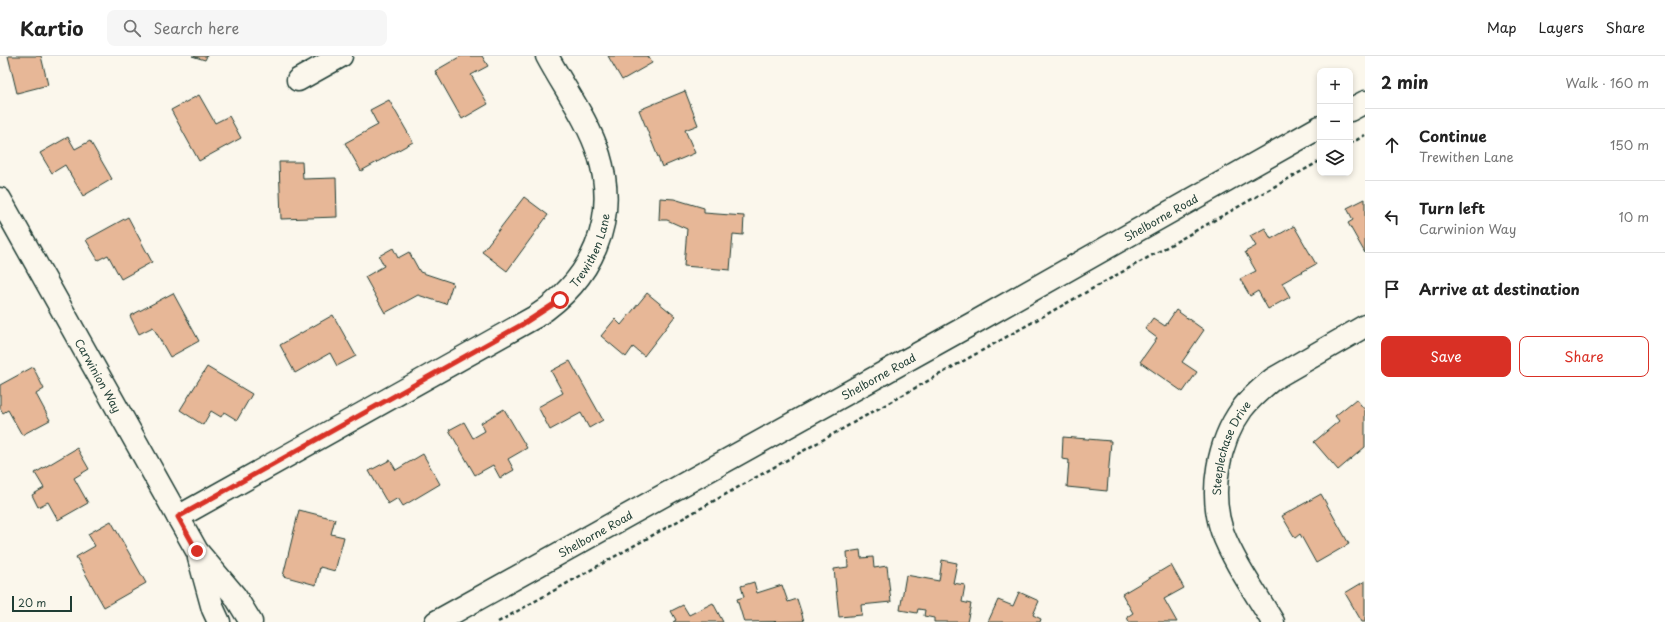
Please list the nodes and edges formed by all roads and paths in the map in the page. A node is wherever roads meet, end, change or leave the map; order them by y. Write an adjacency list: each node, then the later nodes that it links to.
1 (341, 56): 3 (street)
2 (546, 56): 12 (street, Trewithen Lane)
3 (298, 80)
4 (1365, 102): 5 (street)
5 (1353, 108)
6 (1317, 129): 16 (street, Shelborne Road)
7 (1365, 135): 8 (path)
8 (1353, 142)
9 (1317, 163): 17 (path)
10 (0, 199): 12 (street, Carwinion Way)
11 (1365, 326): 18 (street, Steeplechase Drive)
12 (178, 517): 13 (street, Carwinion Way)
13 (197, 551): 14 (street, Carwinion Way); 15 (street, Carwinion Way)
14 (219, 622)
15 (251, 622)
16 (436, 622)
17 (498, 622)
18 (1273, 622)

